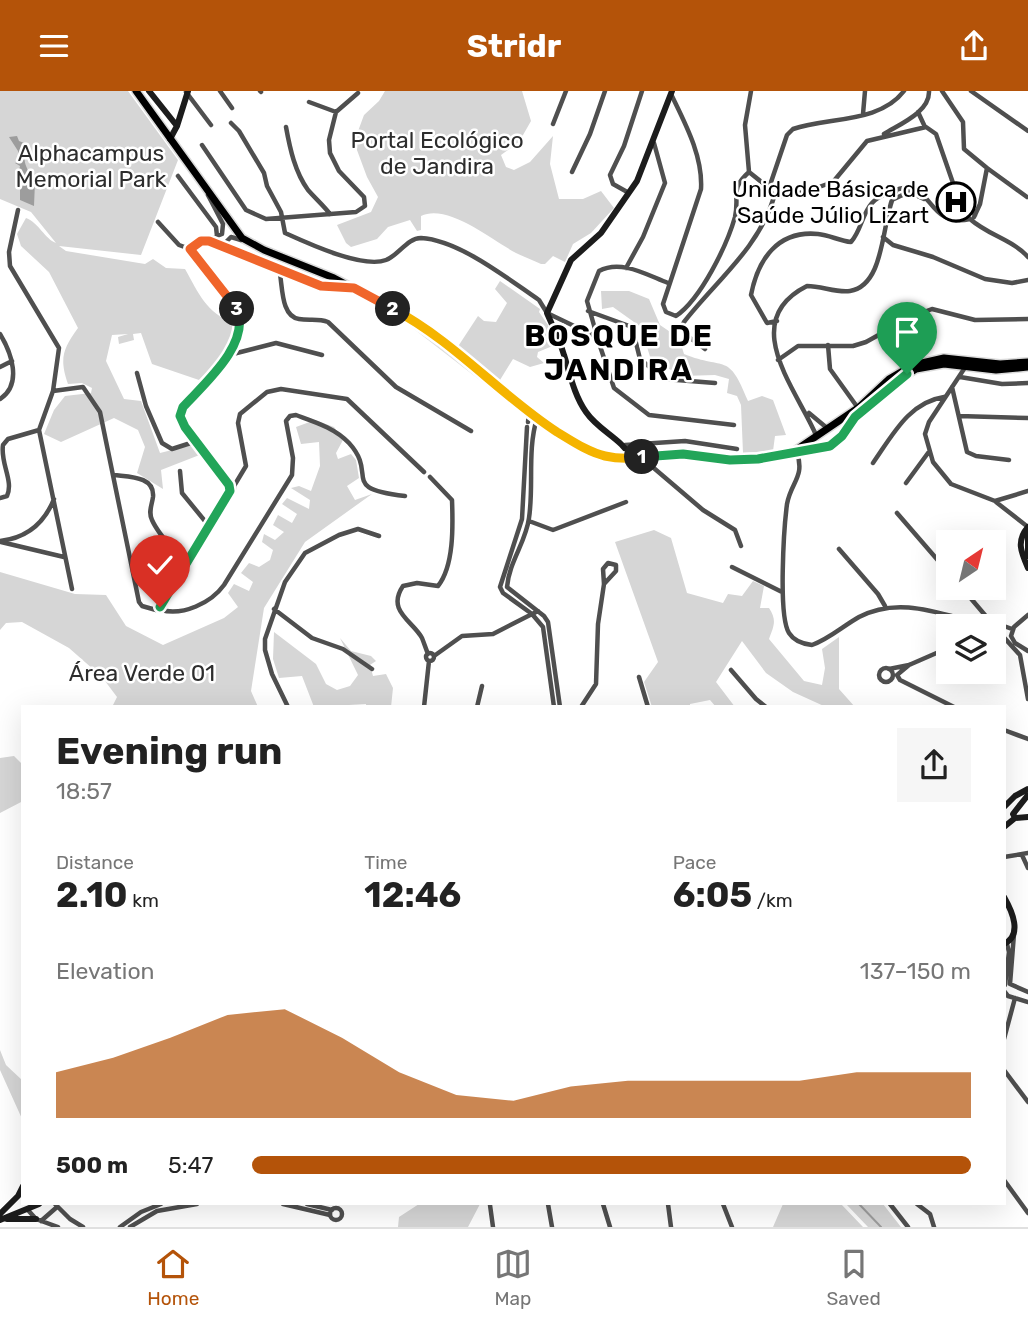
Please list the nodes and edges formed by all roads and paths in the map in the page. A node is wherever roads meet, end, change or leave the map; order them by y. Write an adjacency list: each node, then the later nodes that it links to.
1 (136, 91): 29 (main road)
2 (149, 91): 24 (street)
3 (220, 91): 17 (street)
4 (565, 91): 22 (street)
5 (605, 91): 33 (street)
6 (642, 91): 39 (street)
7 (751, 91): 34 (street)
8 (865, 91): 20 (street)
9 (904, 91): 20 (street)
10 (929, 91): 19 (street)
11 (942, 91): 32 (street)
12 (971, 91): 27 (street)
13 (187, 92): 23 (street); 24 (street)
14 (671, 92): 30 (street); 67 (street)
15 (358, 93): 18 (street)
16 (309, 103): 18 (street)
17 (232, 108)
18 (336, 112): 46 (street)
19 (918, 112): 26 (street); 28 (street)
20 (863, 114): 36 (street)
21 (231, 123): 48 (street)
22 (553, 124)
23 (211, 125)
24 (177, 126): 29 (street)
25 (286, 127): 46 (street)
26 (926, 127): 28 (street); 47 (street)
27 (1028, 131)
28 (881, 136): 41 (street)
29 (170, 139): 38 (main road)
30 (654, 143): 39 (street); 62 (street)
31 (202, 145): 48 (street)
32 (988, 168): 42 (street); 47 (street)
33 (572, 172)
34 (749, 172): 36 (street); 67 (street)
35 (178, 176): 50 (street)
36 (769, 188): 41 (street)
37 (898, 189): 40 (street); 43 (street); 44 (street)
38 (206, 191): 50 (street); 52 (main road)
39 (629, 193): 70 (street)
40 (884, 195): 43 (street); 74 (street)
41 (774, 197): 78 (street)
42 (1027, 197)
43 (892, 200): 44 (street); 51 (street)
44 (928, 201): 47 (street)
45 (18, 210): 92 (street)
46 (330, 214): 48 (street)
47 (973, 217): 56 (street)
48 (283, 219): 69 (street)
49 (158, 222): 57 (street)
50 (219, 235): 52 (street); 53 (street)
51 (883, 237): 54 (street); 60 (street)
52 (242, 238): 59 (main road)
53 (209, 241): 55 (street); 57 (street)
54 (893, 245): 60 (street); 65 (street)
55 (222, 246): 59 (street); 63 (street)
56 (1019, 247): 58 (street); 61 (street)
57 (190, 249): 79 (street)
58 (1028, 249)
59 (264, 250): 68 (main road)
60 (880, 255): 74 (street)
61 (1028, 257)
62 (626, 268): 67 (street); 71 (street)
63 (279, 269): 64 (street); 66 (street)
64 (291, 274): 66 (street); 68 (street)
65 (1028, 280)
66 (282, 282): 105 (street)
67 (668, 283)
68 (354, 288): 100 (main road)
69 (539, 300): 70 (street); 72 (street)
70 (551, 301): 72 (street)
71 (588, 311): 76 (street); 89 (street)
72 (547, 313): 76 (street); 109 (street)
73 (1028, 320): 77 (street)
74 (777, 321): 82 (street)
75 (0, 334): 81 (street)
76 (597, 337): 102 (street)
77 (828, 345): 82 (street); 95 (street)
78 (705, 349)
79 (229, 355): 80 (street); 108 (street)
80 (322, 355)
81 (13, 360): 85 (street); 87 (street)
82 (778, 361): 96 (street)
83 (968, 364): 84 (main road); 88 (street); 95 (main road); 106 (main road)
84 (1028, 364)
85 (1, 367): 87 (street)
86 (137, 373): 108 (street)
87 (12, 377): 94 (street)
88 (959, 377): 90 (street); 91 (street)
89 (715, 383)
90 (1028, 383)
91 (952, 387): 93 (street); 97 (street)
92 (54, 391): 104 (street); 121 (street)
93 (945, 397): 112 (street); 118 (street)
94 (0, 399)
95 (858, 408): 101 (main road)
96 (806, 410): 103 (street); 107 (street)
97 (959, 416): 99 (street); 116 (street)
98 (537, 418): 100 (main road); 115 (main road); 135 (street)
99 (1028, 418)
100 (528, 420): 134 (street)
101 (836, 422): 103 (main road); 106 (main road)
102 (734, 425)
103 (827, 428): 107 (main road)
104 (39, 430): 117 (street); 128 (street)
105 (471, 431)
106 (845, 432): 110 (main road)
107 (816, 435): 110 (main road); 114 (main road)
108 (197, 441): 124 (street)
109 (625, 445): 111 (street); 115 (street)
110 (823, 447): 113 (main road)
111 (737, 449)
112 (929, 452): 123 (street); 129 (street)
113 (797, 453): 114 (main road); 152 (street)
114 (787, 455): 115 (main road)
115 (637, 458): 141 (street)
116 (1009, 460)
117 (1, 462): 127 (street)
118 (873, 463)
119 (180, 471): 136 (street)
120 (424, 473): 124 (street)
121 (114, 475): 147 (street); 154 (street)
122 (430, 477): 165 (street)
123 (906, 483)
124 (231, 487): 136 (street)
125 (1028, 491): 129 (street)
126 (405, 496): 154 (street)
127 (0, 498)
128 (54, 498): 132 (street); 133 (street)
129 (995, 501): 137 (street)
130 (626, 502): 135 (street)
131 (897, 513): 146 (street)
132 (43, 519): 133 (street); 139 (street)
133 (58, 519): 145 (street)
134 (522, 519): 135 (street); 157 (street)
135 (529, 521): 156 (street)
136 (209, 526): 147 (street)
137 (1028, 528): 144 (street); 149 (street)
138 (379, 536): 155 (street)
139 (22, 537): 140 (street); 142 (street)
140 (0, 541): 142 (street)
141 (741, 546)
142 (23, 547): 145 (street)
143 (839, 549): 153 (street)
144 (1028, 556)
145 (64, 557): 151 (street)
146 (936, 558)
147 (186, 565): 154 (street)
148 (732, 566): 152 (street)
149 (1028, 568)
150 (604, 584): 184 (street)
151 (72, 589)
152 (782, 592): 153 (street)
153 (885, 606): 158 (street)
154 (159, 609)
155 (274, 609): 170 (street); 179 (street)
156 (538, 611): 157 (street); 183 (street)
157 (533, 614): 167 (street); 182 (street)
158 (943, 614)
159 (1028, 615): 162 (street)
160 (1006, 630): 162 (street)
161 (1006, 630): 162 (street)
162 (1012, 632): 164 (street)
163 (1006, 641): 178 (street)
164 (1028, 651)
165 (428, 654): 167 (street); 168 (street)
166 (936, 654): 169 (street)
167 (435, 656): 168 (street)
168 (429, 661): 180 (street)
169 (909, 665): 171 (street); 173 (street)
170 (372, 669)
171 (889, 669): 173 (street); 175 (street)
172 (731, 670): 186 (street)
173 (895, 675): 175 (street); 177 (street)
174 (639, 677): 185 (street)
175 (887, 683): 177 (street)
176 (482, 686): 181 (street)
177 (908, 686): 187 (street)
178 (1028, 699)
179 (287, 705)
180 (424, 705)
181 (477, 705)
182 (554, 705)
183 (560, 705)
184 (582, 705)
185 (647, 705)
186 (764, 705)
187 (950, 705)
188 (1006, 731): 189 (street)
189 (1028, 739)
190 (1028, 789): 192 (street)
191 (1028, 795): 194 (street)
192 (1006, 805)
193 (1028, 817): 194 (street)
194 (1015, 818): 195 (street)
195 (1006, 825)
196 (1025, 854): 197 (street); 198 (street)
197 (1006, 857)
198 (1028, 868)
199 (1006, 901): 200 (street)
200 (1013, 915): 201 (street); 202 (street)
201 (1006, 917)
202 (1009, 944): 203 (street)
203 (1011, 953): 204 (street); 205 (street)
204 (1006, 973)
205 (1006, 988): 206 (street); 207 (street)
206 (1028, 992)
207 (1015, 998): 208 (street); 209 (street)
208 (1028, 1002)
209 (1006, 1032)
210 (1006, 1073): 211 (street)
211 (1028, 1102)
212 (1006, 1183): 230 (street)
213 (21, 1190): 214 (street)
214 (18, 1196): 215 (street); 231 (street)
215 (21, 1200)
216 (24, 1205): 231 (street); 234 (street)
217 (56, 1205): 232 (street); 234 (street)
218 (158, 1205): 239 (street)
219 (191, 1205): 240 (street)
220 (294, 1205): 229 (street)
221 (313, 1205): 229 (street)
222 (490, 1205): 242 (street)
223 (548, 1205): 243 (street)
224 (603, 1205): 244 (street)
225 (668, 1205): 245 (street)
226 (723, 1205): 246 (street)
227 (891, 1205): 247 (street)
228 (918, 1205): 235 (street)
229 (336, 1209): 233 (street); 233 (street)
230 (1028, 1213)
231 (2, 1218): 234 (street)
232 (70, 1219): 237 (street); 238 (street)
233 (339, 1219): 241 (street)
234 (38, 1220): 236 (street)
235 (934, 1225)
236 (58, 1227)
237 (65, 1227)
238 (81, 1227)
239 (120, 1227)
240 (130, 1227)
241 (343, 1227)
242 (494, 1227)
243 (552, 1227)
244 (610, 1227)
245 (671, 1227)
246 (732, 1227)
247 (908, 1227)

